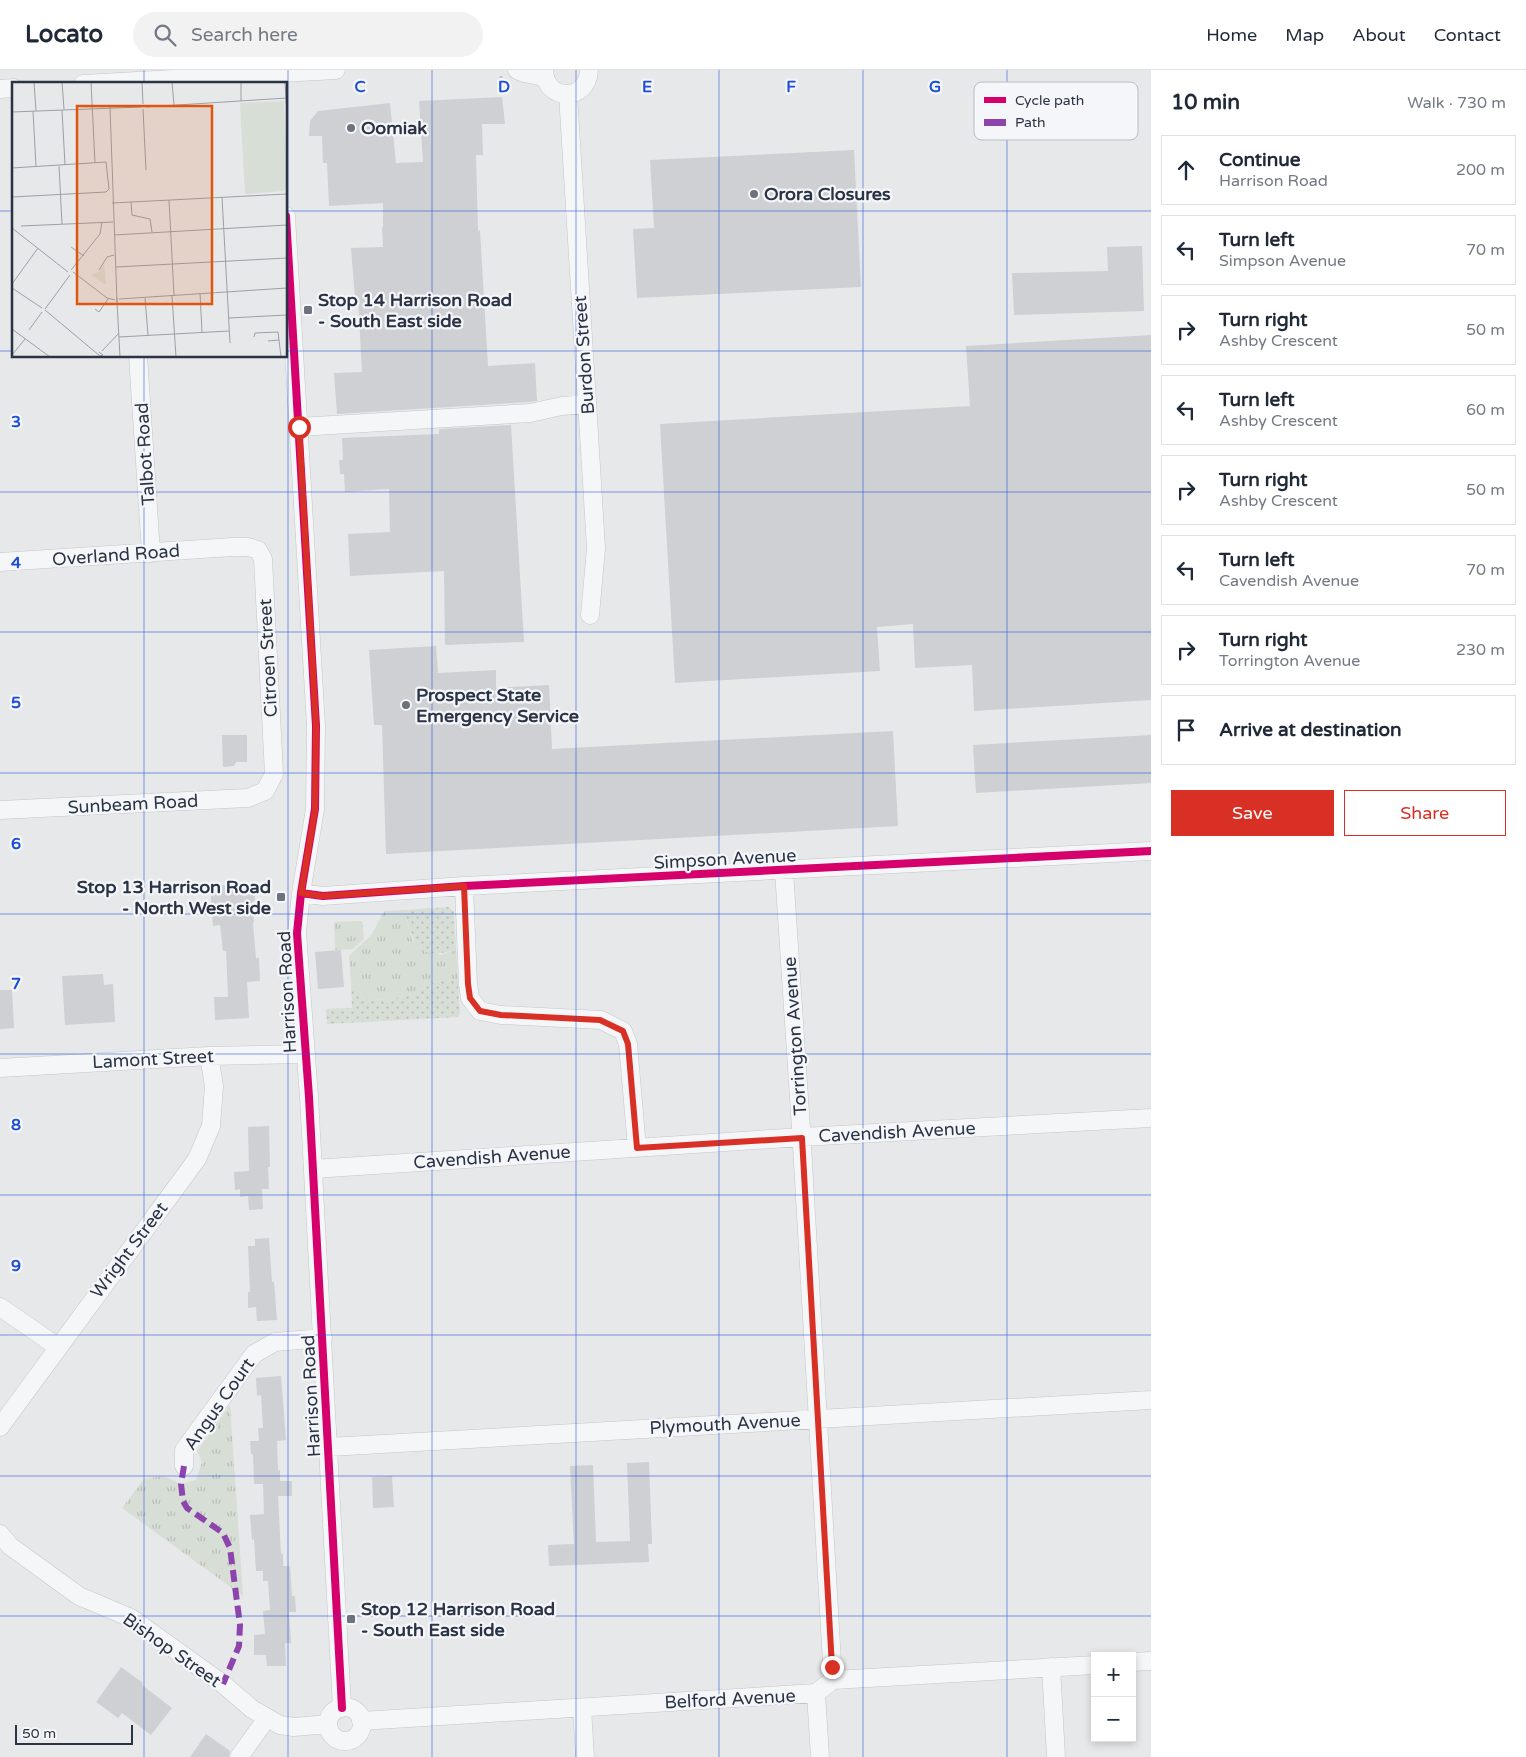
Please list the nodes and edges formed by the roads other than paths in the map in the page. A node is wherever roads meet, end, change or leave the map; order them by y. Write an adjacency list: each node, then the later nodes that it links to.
1 (336, 70): 6 (street)
2 (516, 70): 4 (street)
3 (592, 70): 8 (street)
4 (544, 73): 8 (street)
5 (124, 78): 6 (street); 7 (street)
6 (278, 78)
7 (97, 82)
8 (568, 94): 11 (street, Burdon Street)
9 (288, 248): 12 (street, Harrison Road)
10 (138, 358): 14 (street, Talbot Road)
11 (587, 404): 12 (street); 16 (street, Burdon Street)
12 (299, 427): 22 (street, Harrison Road)
13 (233, 547): 14 (street, Overland Road); 17 (street, Citroen Street)
14 (151, 553): 15 (street, Overland Road)
15 (0, 562)
16 (590, 615)
17 (265, 791): 18 (street, Sunbeam Road)
18 (0, 810)
19 (1151, 851): 20 (street, Simpson Avenue)
20 (784, 871): 21 (street, Simpson Avenue); 27 (street, Torrington Avenue)
21 (464, 886): 22 (street, Simpson Avenue); 28 (street)
22 (301, 893): 23 (street, Harrison Road)
23 (306, 1054): 24 (street, Lamont Street); 29 (street, Harrison Road)
24 (210, 1056): 25 (street, Lamont Street); 32 (street, Wright Street)
25 (0, 1068)
26 (1151, 1118): 27 (street, Cavendish Avenue)
27 (802, 1138): 28 (street, Cavendish Avenue); 34 (street, Torrington Avenue)
28 (637, 1148): 29 (street, Cavendish Avenue)
29 (313, 1169): 31 (street, Harrison Road)
30 (0, 1307): 32 (street)
31 (323, 1338): 36 (street, Harrison Road); 37 (street, Angus Court)
32 (58, 1347): 35 (street, Wright Street)
33 (1151, 1400): 34 (street, Plymouth Avenue)
34 (818, 1419): 36 (street, Plymouth Avenue); 43 (street, Torrington Avenue)
35 (0, 1427)
36 (329, 1447): 45 (street, Harrison Road)
37 (184, 1466)
38 (0, 1534): 47 (street, Bishop Street)
39 (1151, 1661): 40 (street)
40 (1136, 1662)
41 (1091, 1665): 42 (street)
42 (1050, 1667): 43 (street); 54 (street)
43 (832, 1680): 44 (street, Belford Avenue)
44 (816, 1694): 46 (street, Belford Avenue); 53 (street)
45 (342, 1708): 48 (street); 49 (street)
46 (582, 1708): 48 (street, Belford Avenue); 52 (street)
47 (267, 1718): 49 (street, Bishop Street); 51 (street)
48 (361, 1721): 50 (street)
49 (328, 1724): 50 (street)
50 (344, 1749)
51 (239, 1757)
52 (585, 1757)
53 (820, 1757)
54 (1056, 1757)

